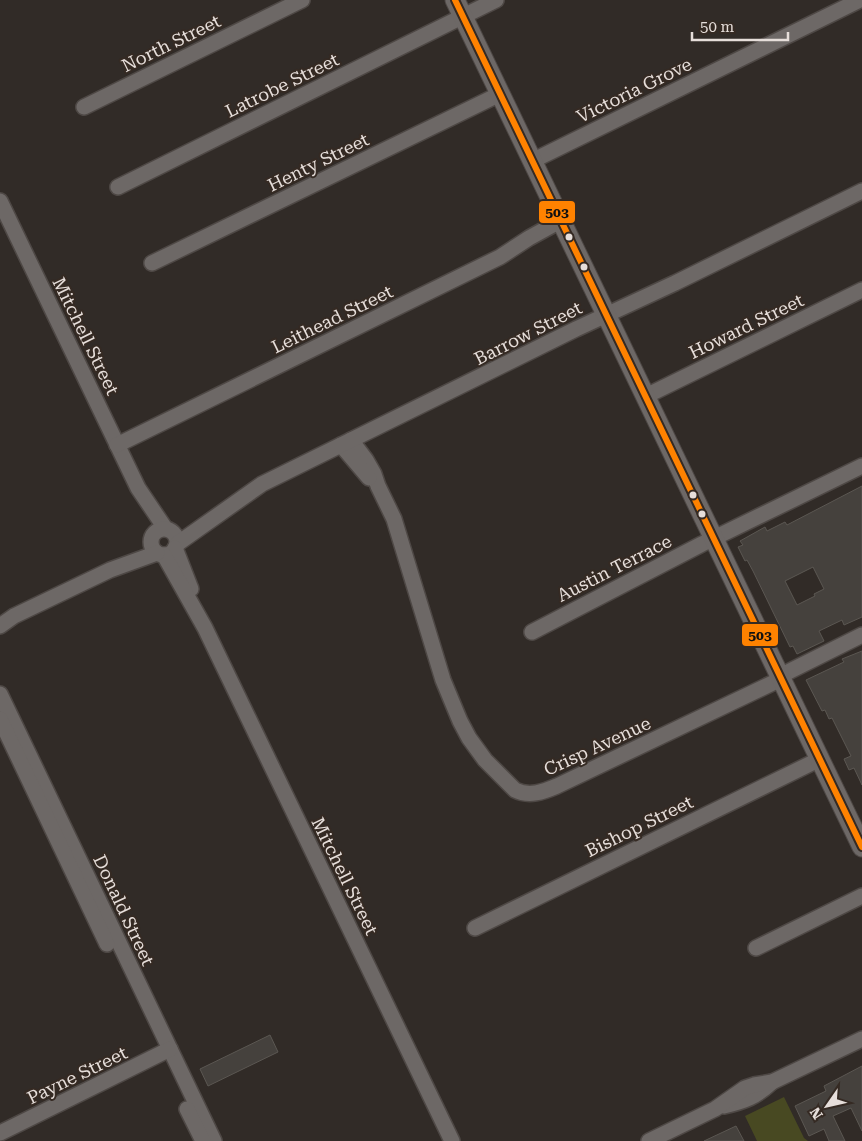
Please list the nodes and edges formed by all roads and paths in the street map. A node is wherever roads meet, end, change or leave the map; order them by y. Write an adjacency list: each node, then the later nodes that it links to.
1 (302, 0): 6 (street, North Street)
2 (496, 0): 4 (street, Latrobe Street)
3 (860, 0): 7 (street, Victoria Grove)
4 (459, 8): 5 (street); 8 (street, Latrobe Street)
5 (500, 94): 7 (street); 12 (street, Henty Street)
6 (84, 107)
7 (532, 161): 11 (street)
8 (118, 186)
9 (862, 191): 14 (street, Barrow Street)
10 (0, 201): 17 (street, Mitchell Street)
11 (560, 220): 14 (street); 17 (street, Leithead Street)
12 (152, 263)
13 (862, 290): 15 (street, Howard Street)
14 (600, 318): 15 (street); 16 (street, Barrow Street)
15 (646, 396): 19 (street)
16 (346, 442): 20 (street, Barrow Street); 25 (street, Crisp Avenue)
17 (117, 445): 20 (street, Mitchell Street)
18 (862, 466): 19 (street, Austin Terrace)
19 (714, 539): 23 (street, Austin Terrace); 25 (street)
20 (164, 542): 21 (street, Barrow Street); 39 (street, Mitchell Street)
21 (7, 617): 22 (street, Barrow Street)
22 (0, 626)
23 (532, 632)
24 (862, 635): 25 (street)
25 (780, 677): 28 (street)
26 (0, 694): 30 (street, Donald Street)
27 (0, 719): 30 (street, Donald Street)
28 (820, 759): 29 (street); 32 (street, Bishop Street)
29 (862, 847)
30 (69, 852): 35 (street, Donald Street)
31 (862, 896): 33 (street)
32 (475, 928)
33 (756, 948)
34 (862, 1039): 40 (street)
35 (165, 1052): 36 (street, Payne Street); 37 (street, Donald Street); 38 (street, Donald Street)
36 (0, 1133)
37 (203, 1141)
38 (214, 1141)
39 (452, 1141)
40 (649, 1141)

